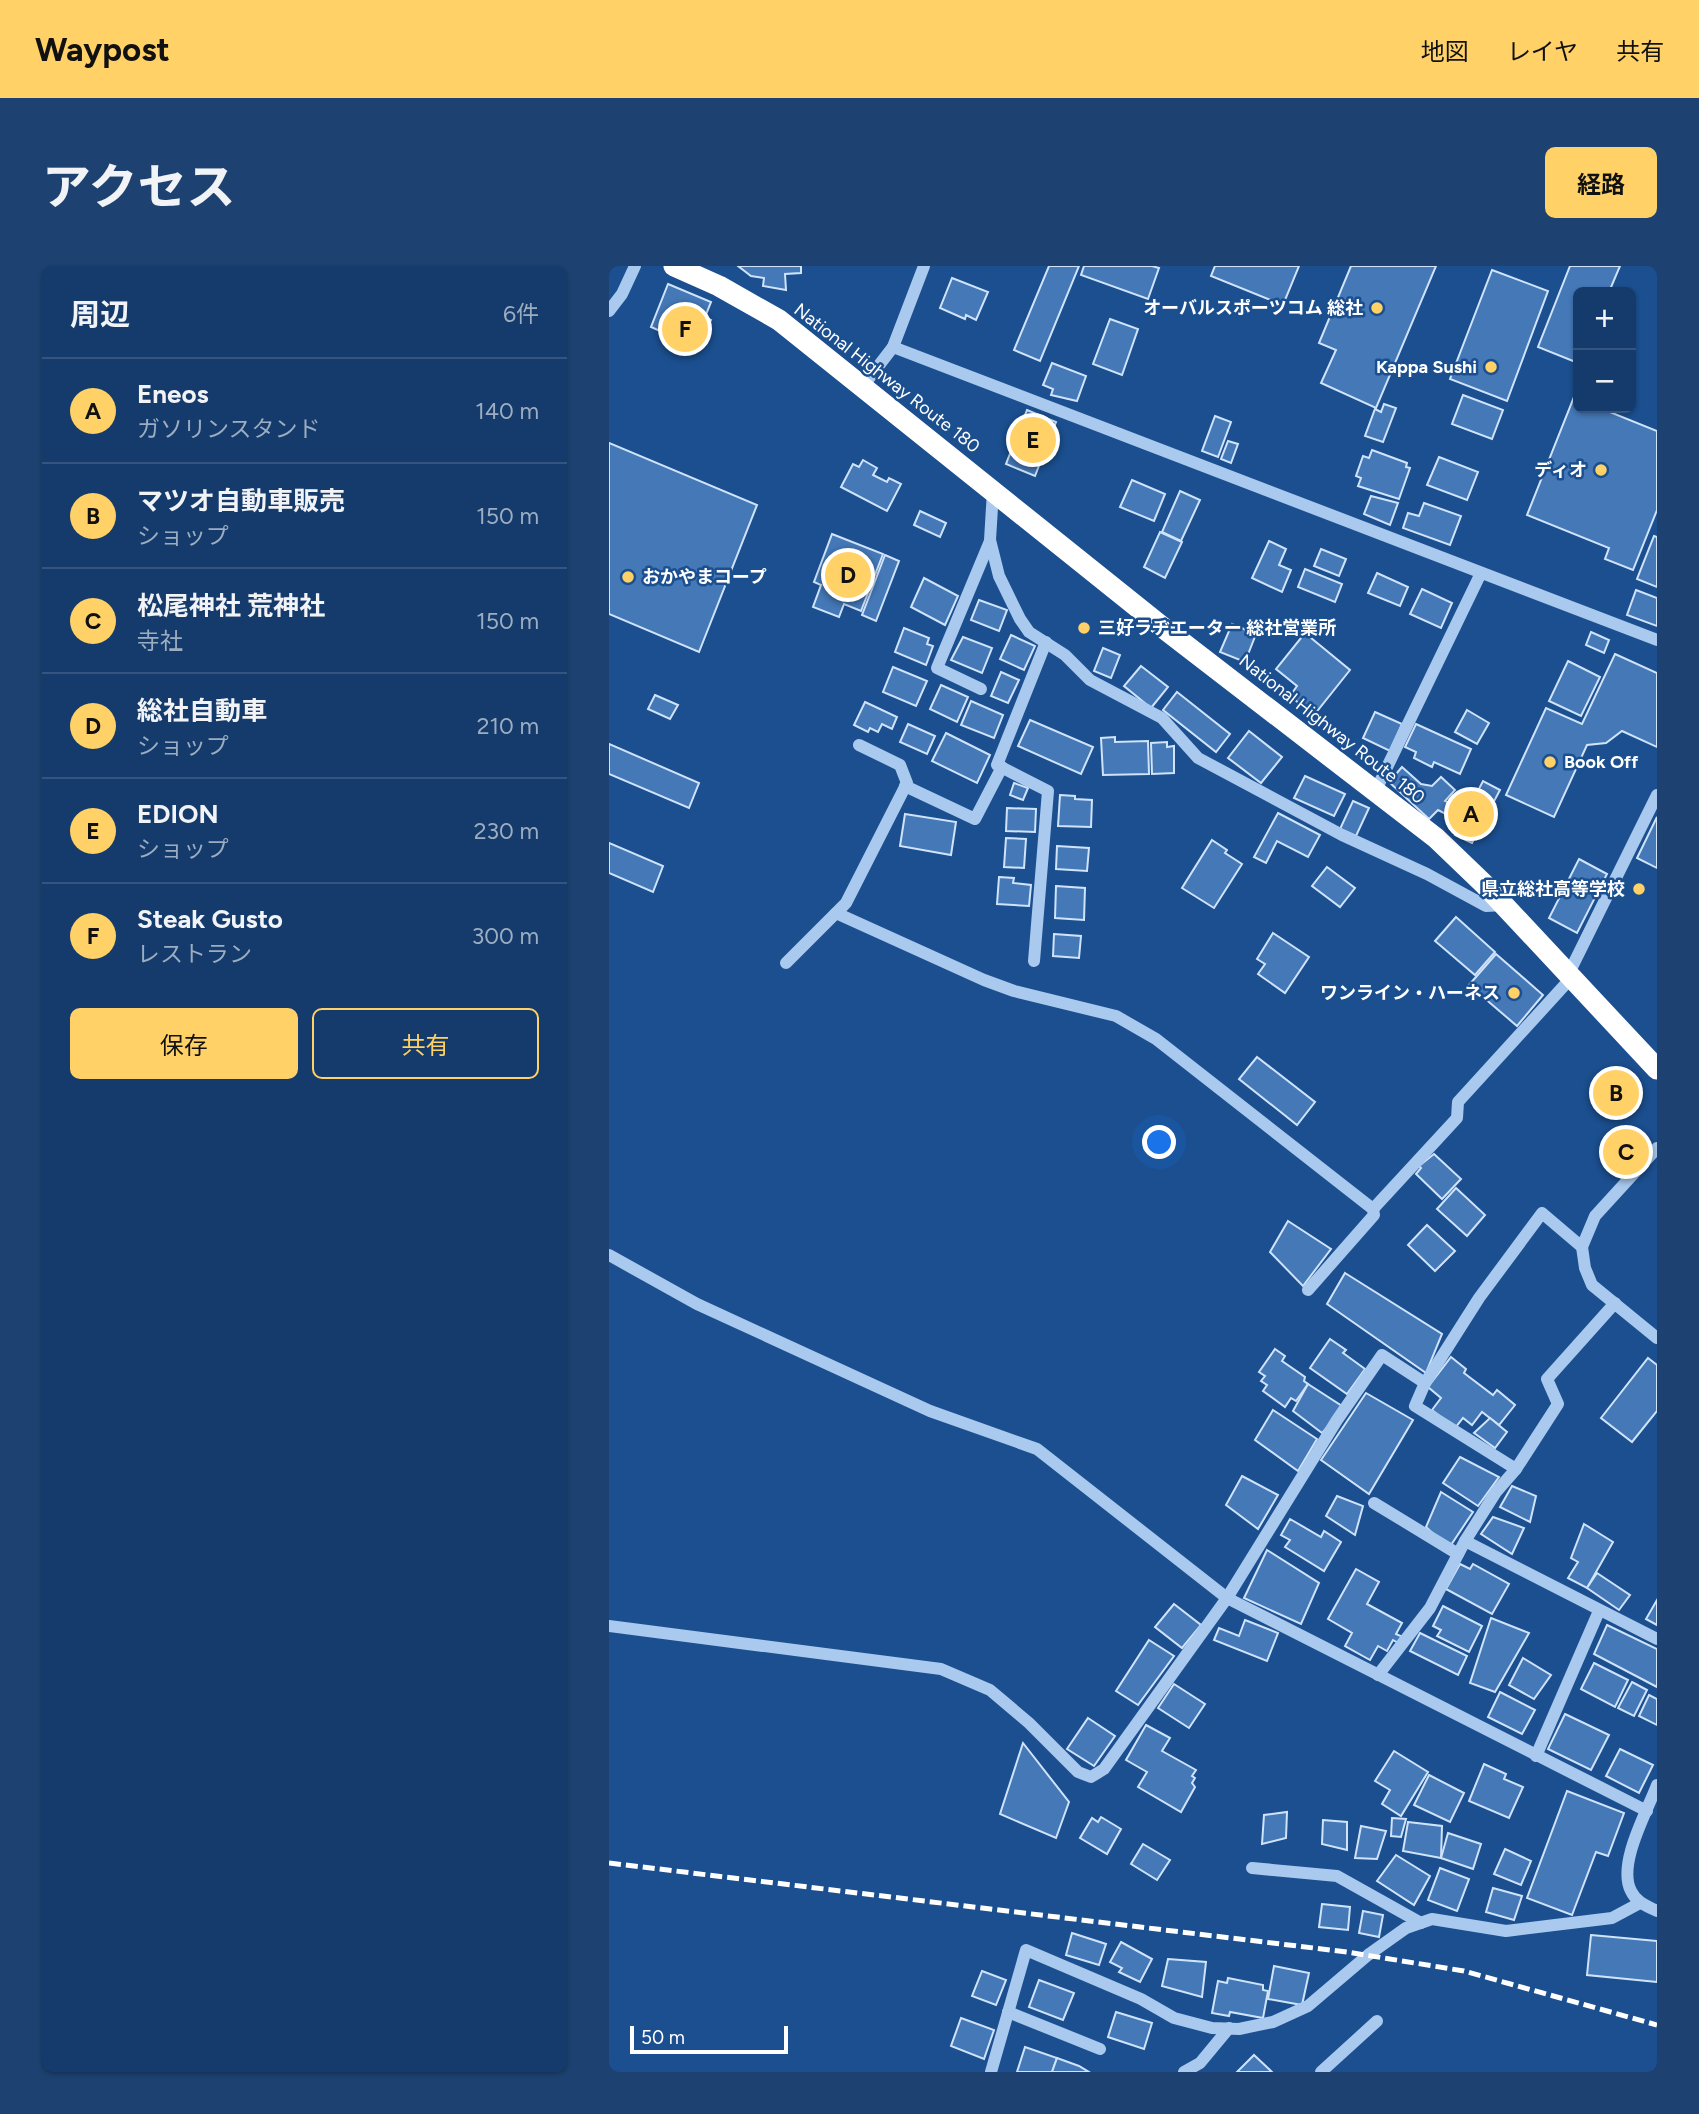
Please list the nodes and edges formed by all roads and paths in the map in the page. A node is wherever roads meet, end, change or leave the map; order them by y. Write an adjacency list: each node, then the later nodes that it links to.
1 (635, 266): 4 (street)
2 (674, 266): 6 (highway, National Highway Route 180)
3 (924, 266): 5 (street)
4 (609, 311)
5 (893, 347): 6 (street); 9 (street)
6 (863, 386): 7 (highway, National Highway Route 180)
7 (993, 491): 8 (street); 16 (highway, National Highway Route 180)
8 (991, 540): 11 (street); 12 (street)
9 (1482, 573): 10 (street); 16 (street)
10 (1657, 640)
11 (1046, 642): 14 (street); 18 (street)
12 (981, 689)
13 (859, 745): 15 (street)
14 (1002, 767): 15 (street); 20 (street)
15 (905, 786): 19 (street)
16 (1375, 792): 18 (highway, National Highway Route 180)
17 (1657, 795): 22 (street)
18 (1504, 905): 22 (highway, National Highway Route 180)
19 (836, 913): 21 (street); 25 (street)
20 (1034, 961)
21 (786, 963)
22 (1570, 975): 23 (highway, National Highway Route 180); 25 (street)
23 (1657, 1069)
24 (1657, 1148): 26 (street)
25 (1373, 1209): 28 (street)
26 (1582, 1247): 29 (street); 31 (street)
27 (609, 1255): 36 (street)
28 (1308, 1290)
29 (1615, 1303): 30 (street); 32 (street)
30 (1657, 1338)
31 (1425, 1383): 32 (street); 36 (street)
32 (1516, 1469): 34 (street)
33 (1374, 1503): 35 (street)
34 (1465, 1541): 35 (street); 37 (street)
35 (1458, 1553): 40 (street)
36 (1227, 1598): 38 (street); 40 (street)
37 (1599, 1611): 39 (street); 41 (street)
38 (609, 1626)
39 (1657, 1639)
40 (1378, 1675): 41 (street)
41 (1536, 1756): 43 (street)
42 (1657, 1785): 43 (street)
43 (1647, 1811): 45 (street)
44 (1252, 1868): 47 (street)
45 (1640, 1903): 46 (street); 47 (street)
46 (1657, 1911)
47 (1421, 1923): 50 (street)
48 (1008, 2012): 50 (street); 51 (street); 52 (street)
49 (1377, 2021): 54 (street)
50 (1229, 2028): 53 (street)
51 (1100, 2049)
52 (991, 2072)
53 (1184, 2072)
54 (1321, 2072)

